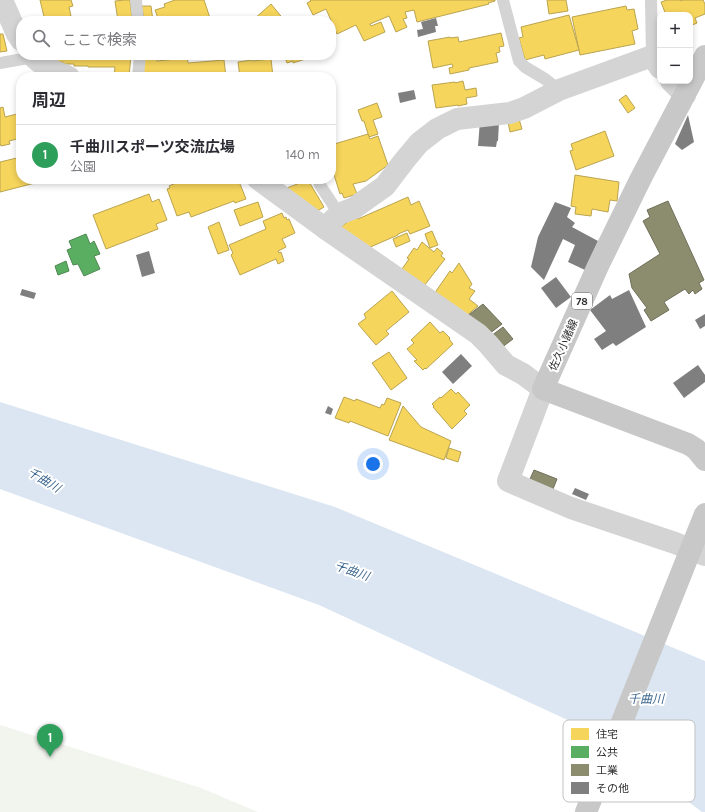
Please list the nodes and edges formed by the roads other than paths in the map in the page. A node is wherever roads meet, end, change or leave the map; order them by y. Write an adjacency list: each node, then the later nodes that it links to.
1 (2, 0): 6 (street)
2 (136, 0): 5 (lane)
3 (503, 0): 17 (lane)
4 (652, 0): 11 (lane)
5 (138, 16)
6 (16, 32)
7 (705, 56): 15 (main road, 佐久小諸線 / 78)
8 (16, 60): 12 (lane)
9 (37, 60): 13 (street)
10 (140, 60): 14 (lane)
11 (656, 62): 17 (street)
12 (0, 63)
13 (57, 72)
14 (138, 72)
15 (700, 78): 16 (main road, 佐久小諸線 / 78)
16 (678, 88): 21 (main road, 佐久小諸線 / 78)
17 (558, 90): 20 (street)
18 (267, 184): 20 (street)
19 (320, 184): 20 (lane)
20 (332, 221): 21 (street)
21 (543, 389): 22 (main road); 24 (street)
22 (705, 460)
23 (705, 514): 24 (main road)
24 (698, 552): 25 (main road)
25 (623, 720)
26 (590, 802): 27 (main road)
27 (586, 812)

